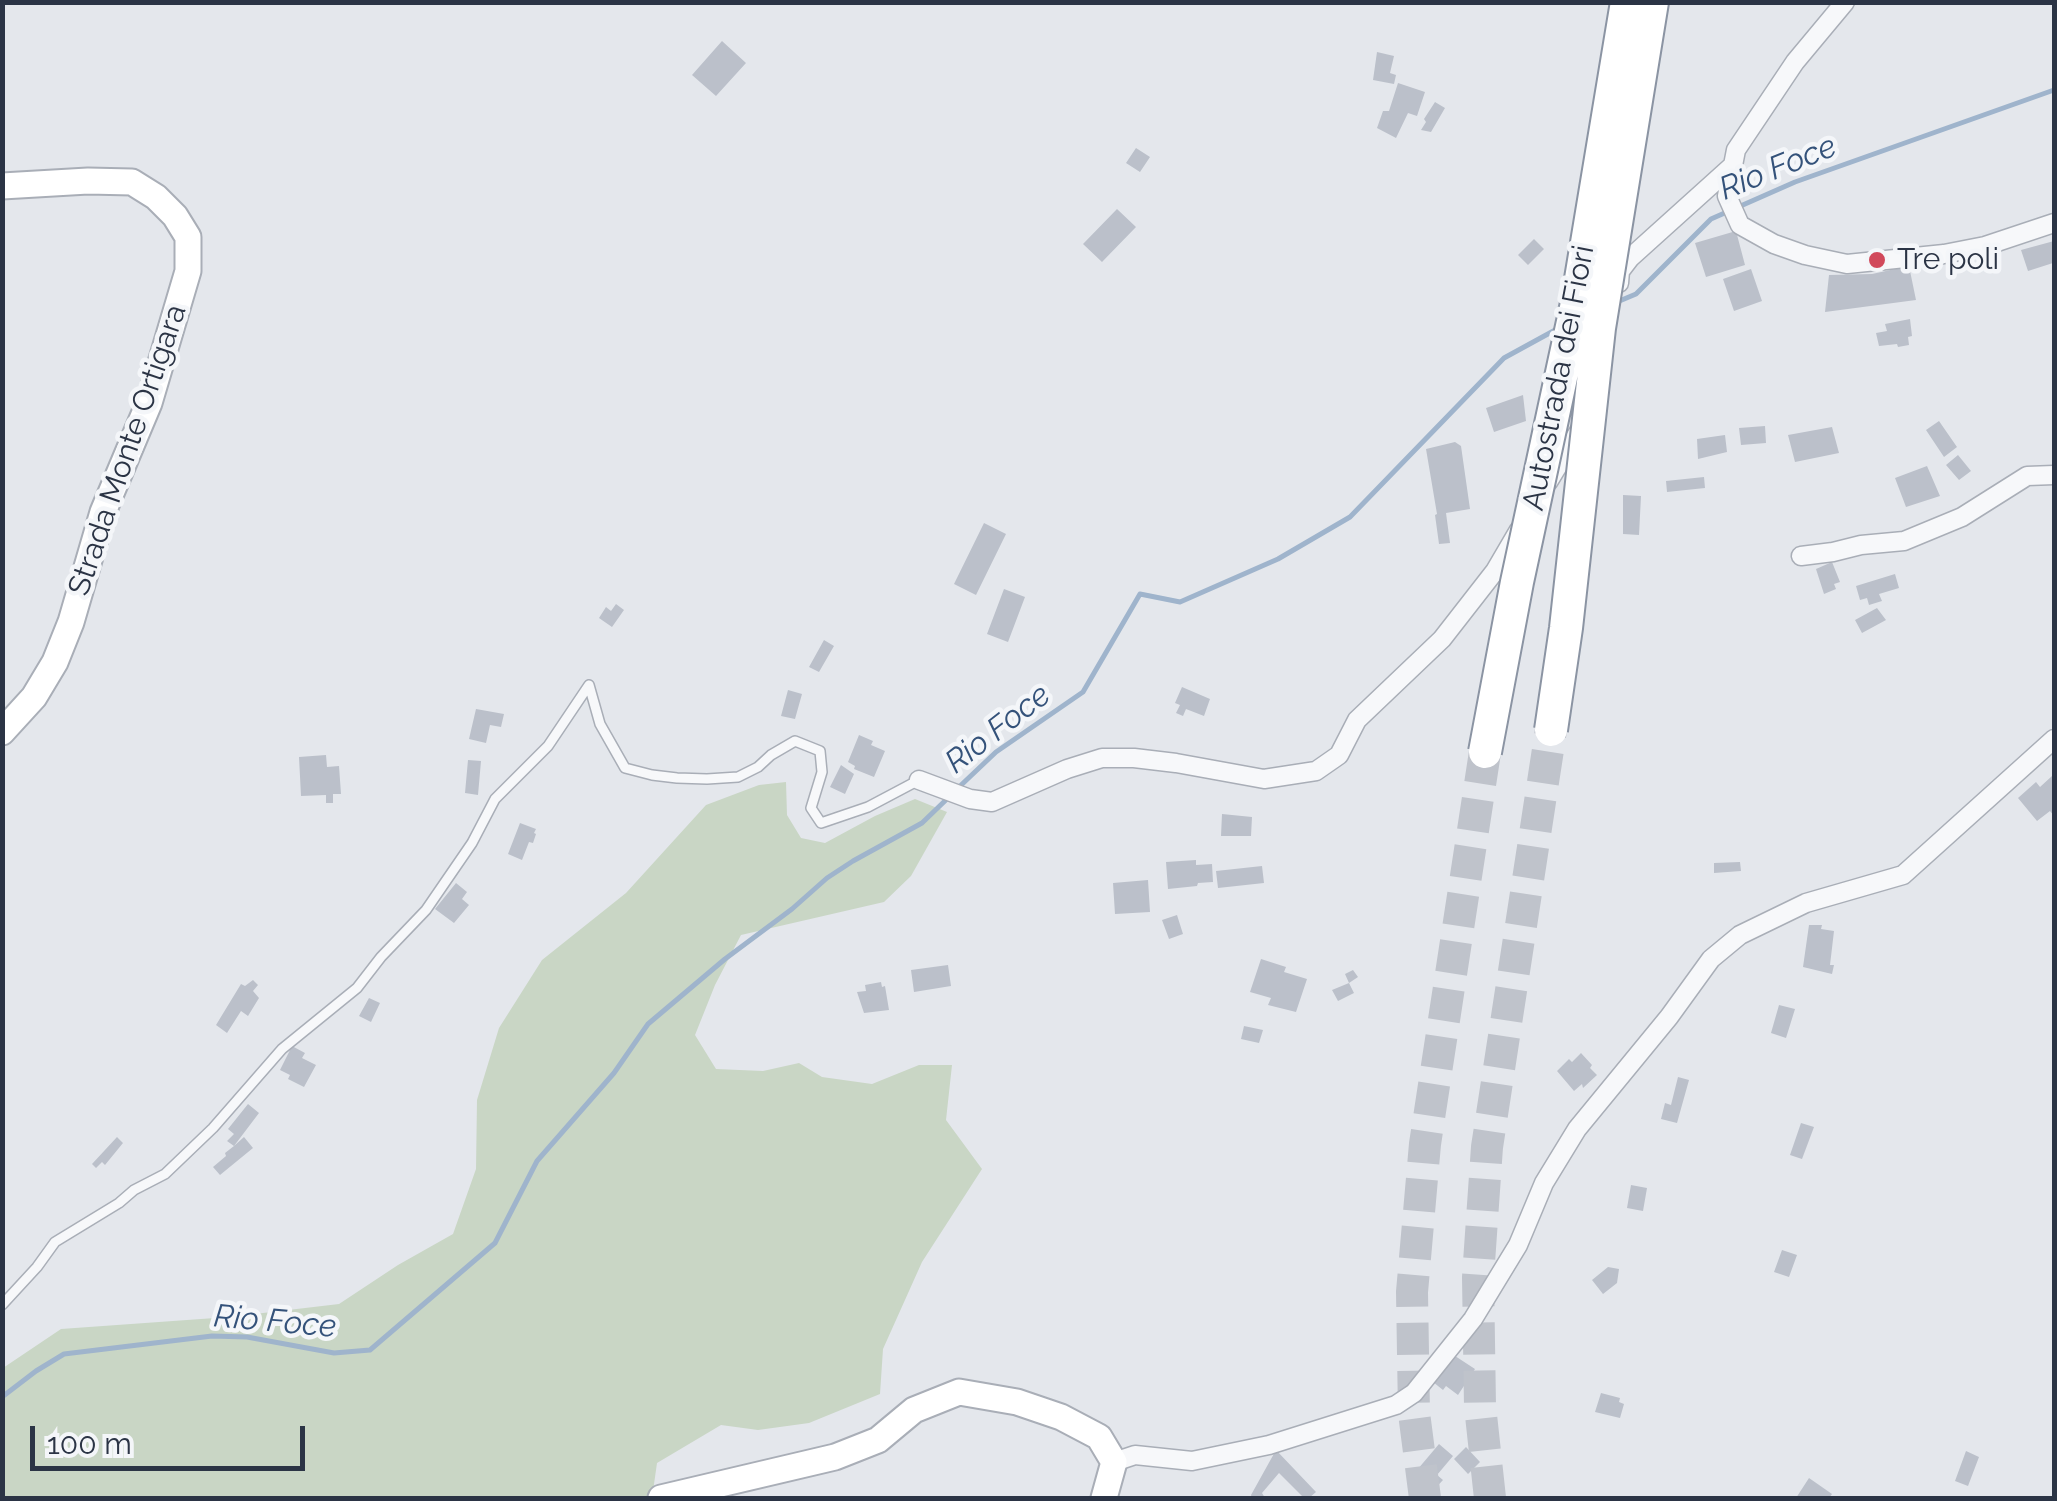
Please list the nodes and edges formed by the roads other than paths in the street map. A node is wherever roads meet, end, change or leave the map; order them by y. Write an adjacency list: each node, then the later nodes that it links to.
1 (1627, 2): 12 (highway, Autostrada dei Fiori, bridge)
2 (1652, 2): 9 (highway, Autostrada dei Fiori, bridge)
3 (1845, 2): 4 (street)
4 (1731, 167): 6 (street); 13 (street)
5 (2, 186): 10 (main road, Strada Monte Ortigara)
6 (2054, 223)
7 (2054, 475): 8 (street)
8 (1802, 556)
9 (1551, 730)
10 (2, 732)
11 (2054, 739): 15 (street)
12 (1485, 752)
13 (919, 780): 14 (lane)
14 (2, 1305)
15 (1114, 1462): 16 (main road); 17 (main road)
16 (661, 1498)
17 (1104, 1498)

